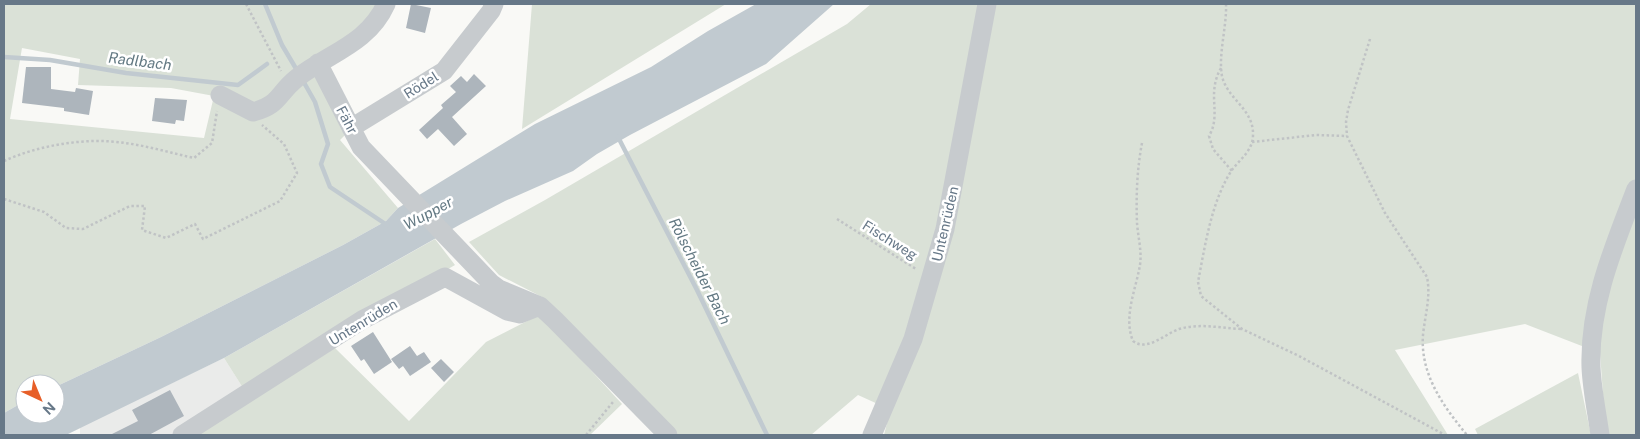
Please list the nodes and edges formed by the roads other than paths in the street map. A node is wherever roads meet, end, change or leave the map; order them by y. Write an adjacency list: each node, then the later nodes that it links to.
1 (386, 4): 4 (street)
2 (494, 4): 6 (street, Rödel)
3 (987, 4): 11 (street, Untenrüden)
4 (302, 75): 5 (street); 6 (street, Fähr)
5 (220, 95)
6 (351, 128): 8 (street, Fähr)
7 (1636, 189): 12 (street)
8 (540, 306): 9 (street, Untenrüden); 10 (street)
9 (188, 431)
10 (668, 435)
11 (872, 435)
12 (1600, 435)

